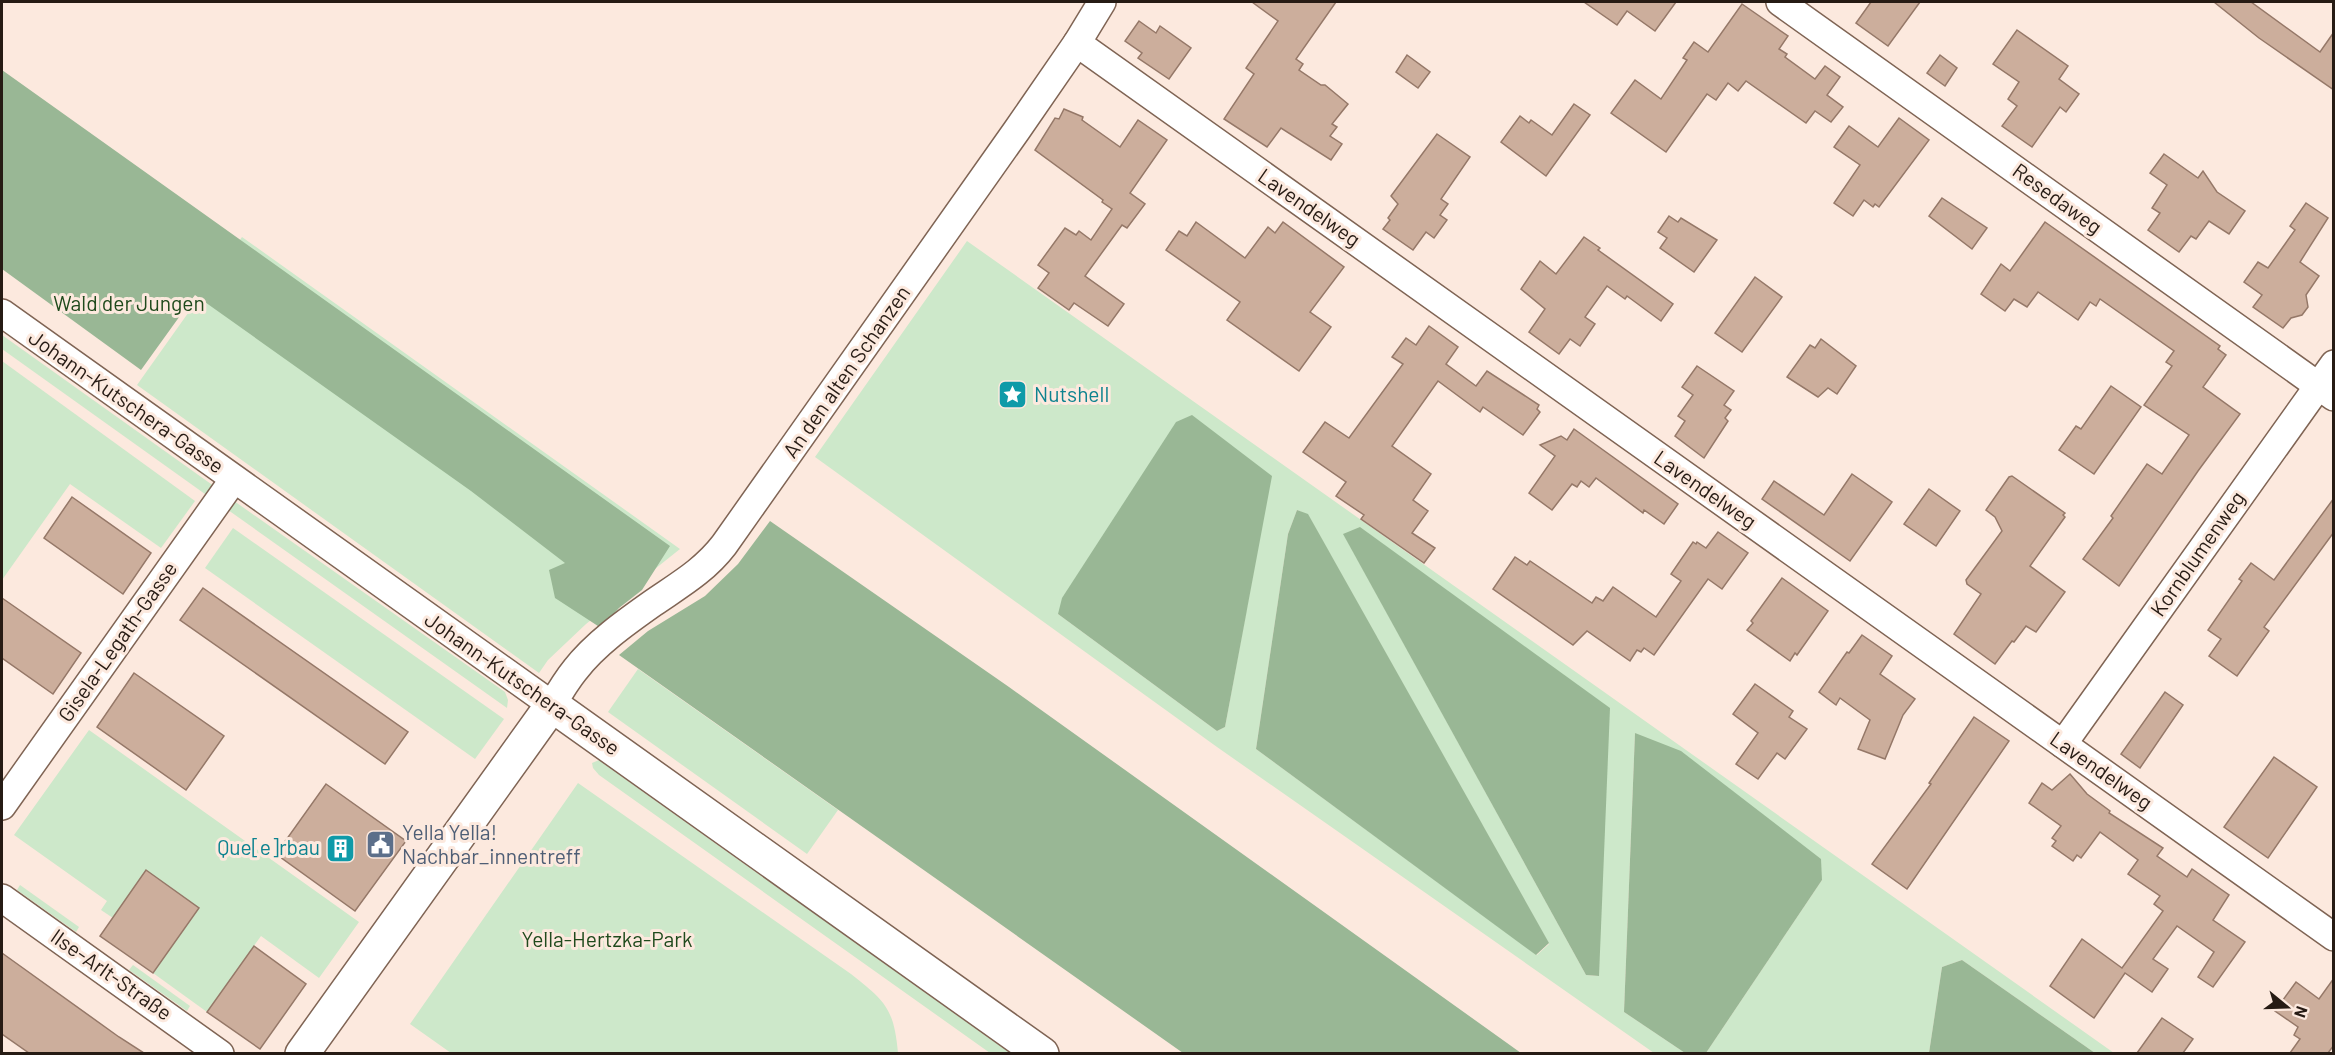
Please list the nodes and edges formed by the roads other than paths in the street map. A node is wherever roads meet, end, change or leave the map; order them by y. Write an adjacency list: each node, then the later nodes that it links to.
1 (1102, 2): 3 (street, An den alten Schanzen)
2 (1780, 2): 5 (street, Resedaweg)
3 (1077, 43): 7 (street, An den alten Schanzen); 8 (street, Lavendelweg)
4 (2, 313): 6 (street, Johann-Kutschera-Gasse)
5 (2328, 383): 8 (street, Kornblumenweg)
6 (234, 479): 7 (street, Johann-Kutschera-Gasse); 9 (street, Gisela-Legath-Gasse)
7 (552, 705): 13 (street); 14 (street, Johann-Kutschera-Gasse)
8 (2063, 744): 11 (street, Lavendelweg)
9 (2, 806)
10 (2, 898): 12 (street, Ilse-Arlt-Straße)
11 (2334, 937)
12 (220, 1053)
13 (302, 1053)
14 (1042, 1053)

